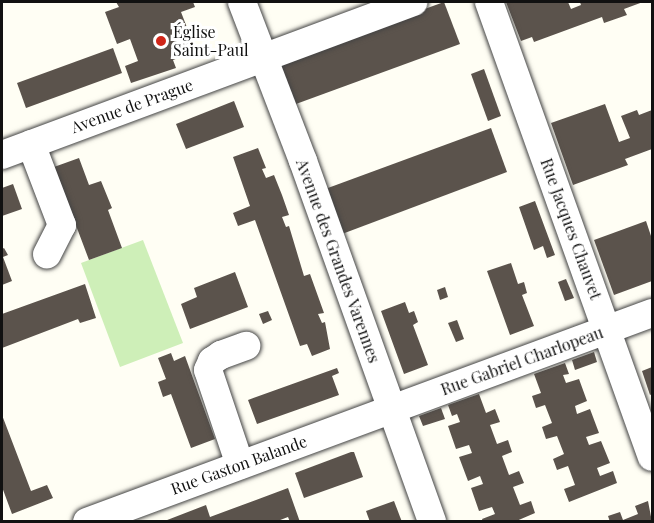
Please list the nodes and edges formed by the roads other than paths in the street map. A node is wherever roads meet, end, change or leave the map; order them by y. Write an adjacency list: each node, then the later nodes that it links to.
1 (242, 2): 4 (street, Avenue des Grandes Varennes)
2 (414, 2): 4 (street, Avenue de Prague)
3 (489, 2): 9 (street, Rue Jacques Chauvet)
4 (263, 58): 5 (street, Avenue de Prague); 11 (street, Avenue des Grandes Varennes)
5 (31, 144): 6 (street, Avenue de Prague); 7 (street)
6 (2, 155)
7 (47, 254)
8 (652, 313): 9 (street, Rue Gabriel Charlopeau)
9 (607, 330): 11 (street, Rue Gabriel Charlopeau); 12 (street, Rue Jacques Chauvet)
10 (246, 346): 13 (street)
11 (391, 409): 13 (street, Rue Gaston Balande); 15 (street, Avenue des Grandes Varennes)
12 (652, 457)
13 (240, 465): 14 (street, Rue Gaston Balande)
14 (87, 522)
15 (432, 522)

